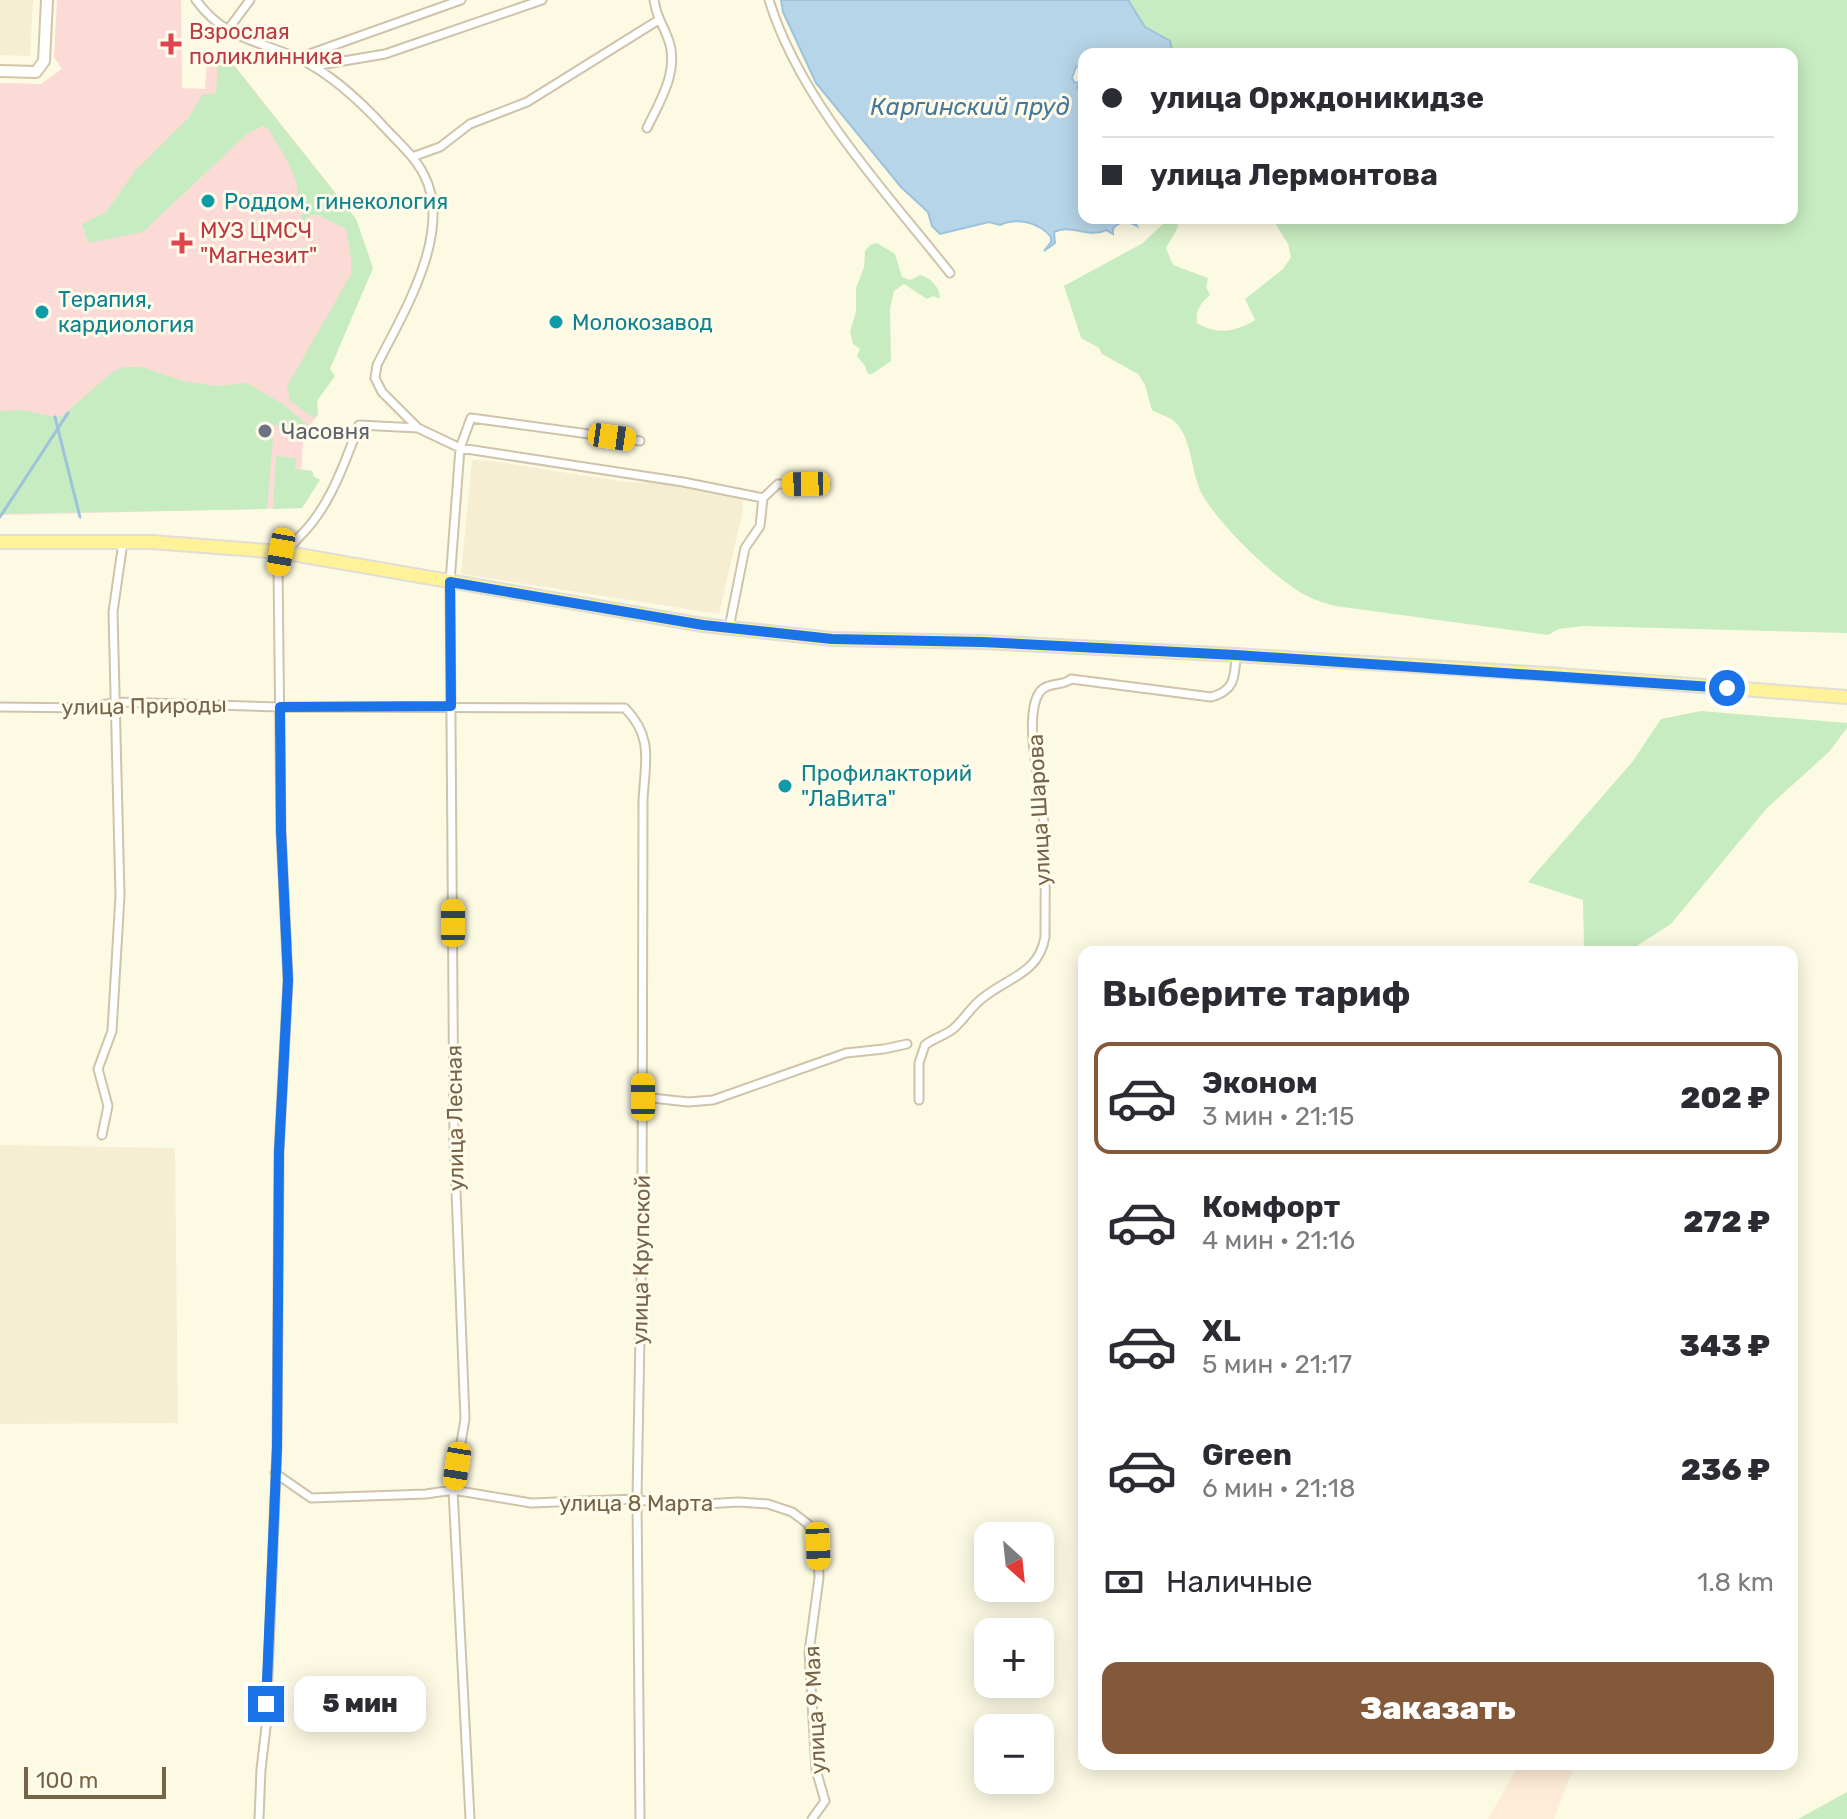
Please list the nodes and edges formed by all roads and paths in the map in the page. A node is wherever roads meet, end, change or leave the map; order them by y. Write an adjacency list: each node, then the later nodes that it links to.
1 (47, 0): 12 (street)
2 (196, 0): 9 (street)
3 (250, 0): 9 (street)
4 (461, 0): 10 (street)
5 (542, 0): 11 (street)
6 (654, 0): 8 (street)
7 (769, 0): 15 (street)
8 (657, 21): 13 (street); 14 (street)
9 (227, 31): 10 (street)
10 (298, 58): 11 (street)
11 (314, 66): 14 (street)
12 (0, 71)
13 (647, 128)
14 (412, 157): 16 (street)
15 (950, 273)
16 (418, 428): 18 (street); 23 (street)
17 (640, 441): 18 (street, улица Лесная)
18 (460, 448): 20 (street); 24 (street, улица Лесная)
19 (806, 484): 20 (street)
20 (763, 498): 25 (street)
21 (0, 542): 22 (main road)
22 (123, 542): 23 (main road); 28 (street)
23 (281, 552): 24 (main road); 31 (street)
24 (450, 582): 25 (main road); 29 (street, улица Лесная)
25 (729, 628): 26 (main road)
26 (1236, 655): 27 (main road); 35 (street, улица Шарова)
27 (1847, 697)
28 (117, 702): 30 (street, улица Природы); 31 (street, улица Природы); 36 (street)
29 (451, 706): 31 (street, улица Природы); 32 (street, улица Природы); 38 (street, улица Лесная)
30 (0, 707)
31 (280, 707): 37 (street)
32 (625, 708): 34 (street, улица Крупской)
33 (907, 1044): 34 (street)
34 (643, 1097): 39 (street, улица Крупской)
35 (919, 1100)
36 (102, 1135)
37 (275, 1473): 38 (street, улица 8 Марта); 41 (street)
38 (453, 1490): 39 (street, улица 8 Марта); 42 (street, улица Лесная)
39 (637, 1499): 40 (street, улица 8 Марта); 43 (street, улица Крупской)
40 (808, 1524): 44 (street, улица 9 Мая)
41 (259, 1819)
42 (470, 1819)
43 (640, 1819)
44 (812, 1819)

